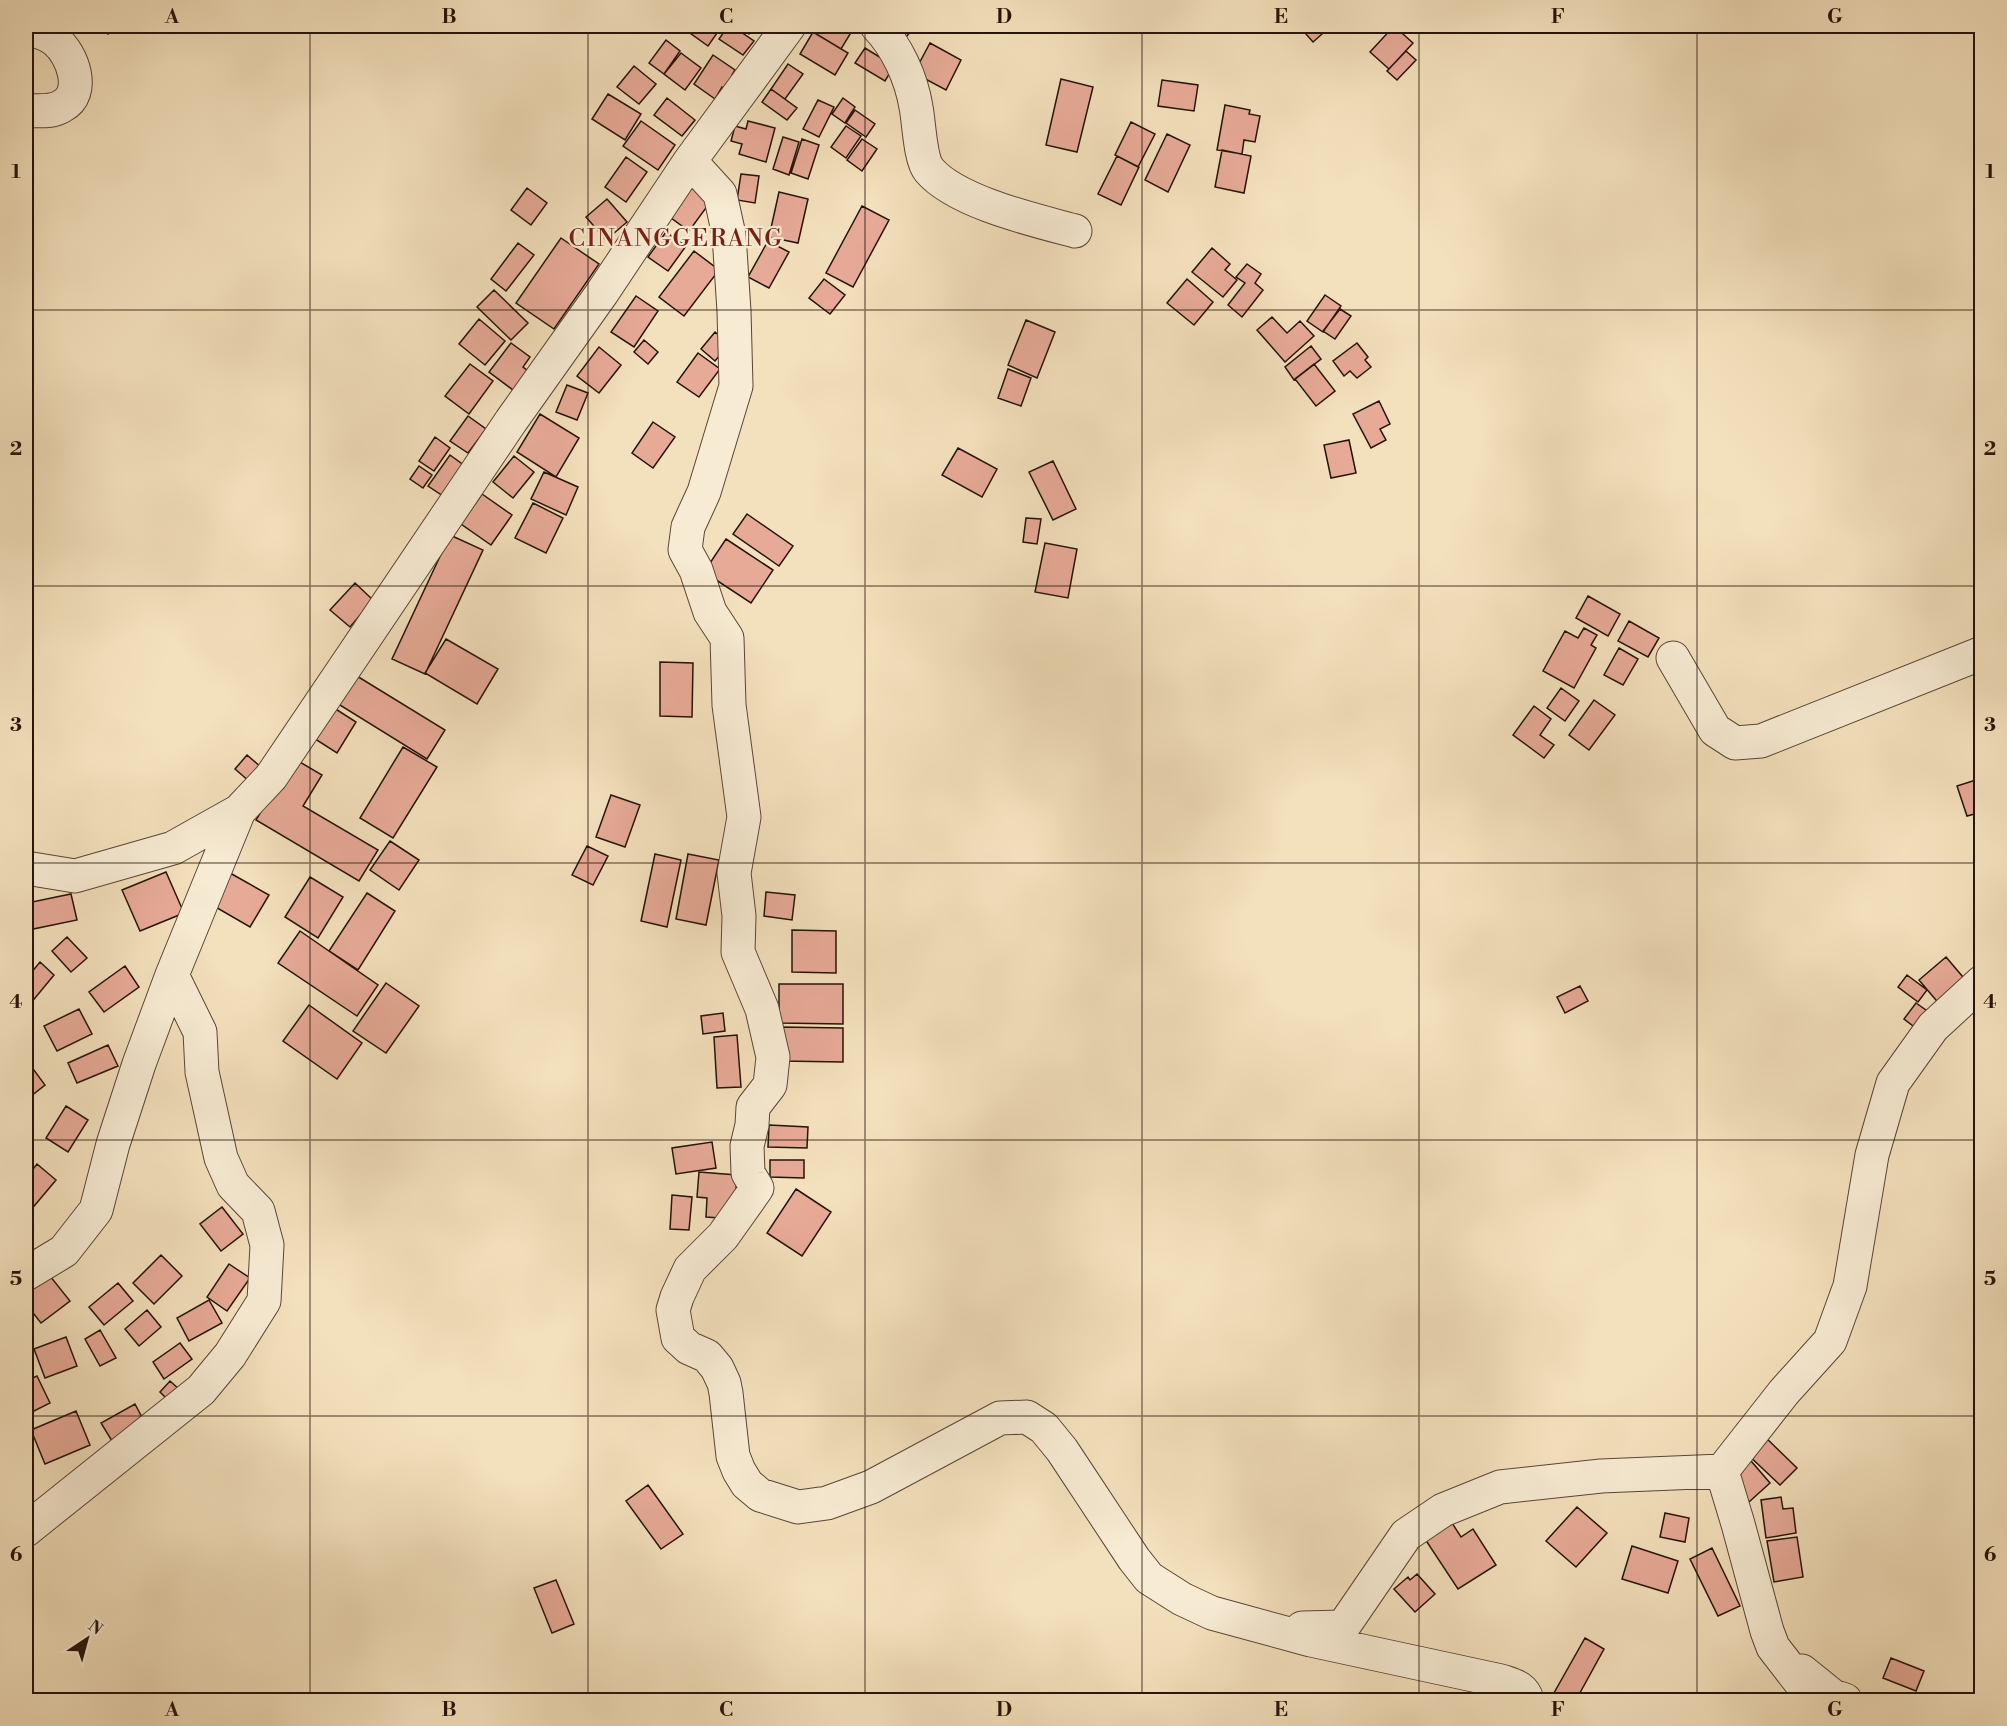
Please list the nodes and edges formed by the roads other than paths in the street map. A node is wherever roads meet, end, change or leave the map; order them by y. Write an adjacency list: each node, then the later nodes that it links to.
1 (789, 26): 5 (street)
2 (877, 26): 6 (street)
3 (26, 28): 4 (street)
4 (26, 111)
5 (690, 161): 9 (street); 16 (street)
6 (1075, 231)
7 (1982, 653): 8 (street)
8 (1673, 658)
9 (239, 811): 10 (street); 11 (street)
10 (26, 868)
11 (172, 975): 13 (street); 15 (street)
12 (1982, 982): 14 (street)
13 (26, 1274)
14 (1722, 1471): 16 (street); 17 (street)
15 (26, 1530)
16 (1270, 1629): 18 (street)
17 (1773, 1647): 19 (street); 20 (street)
18 (1527, 1701)
19 (1814, 1701)
20 (1845, 1701)

